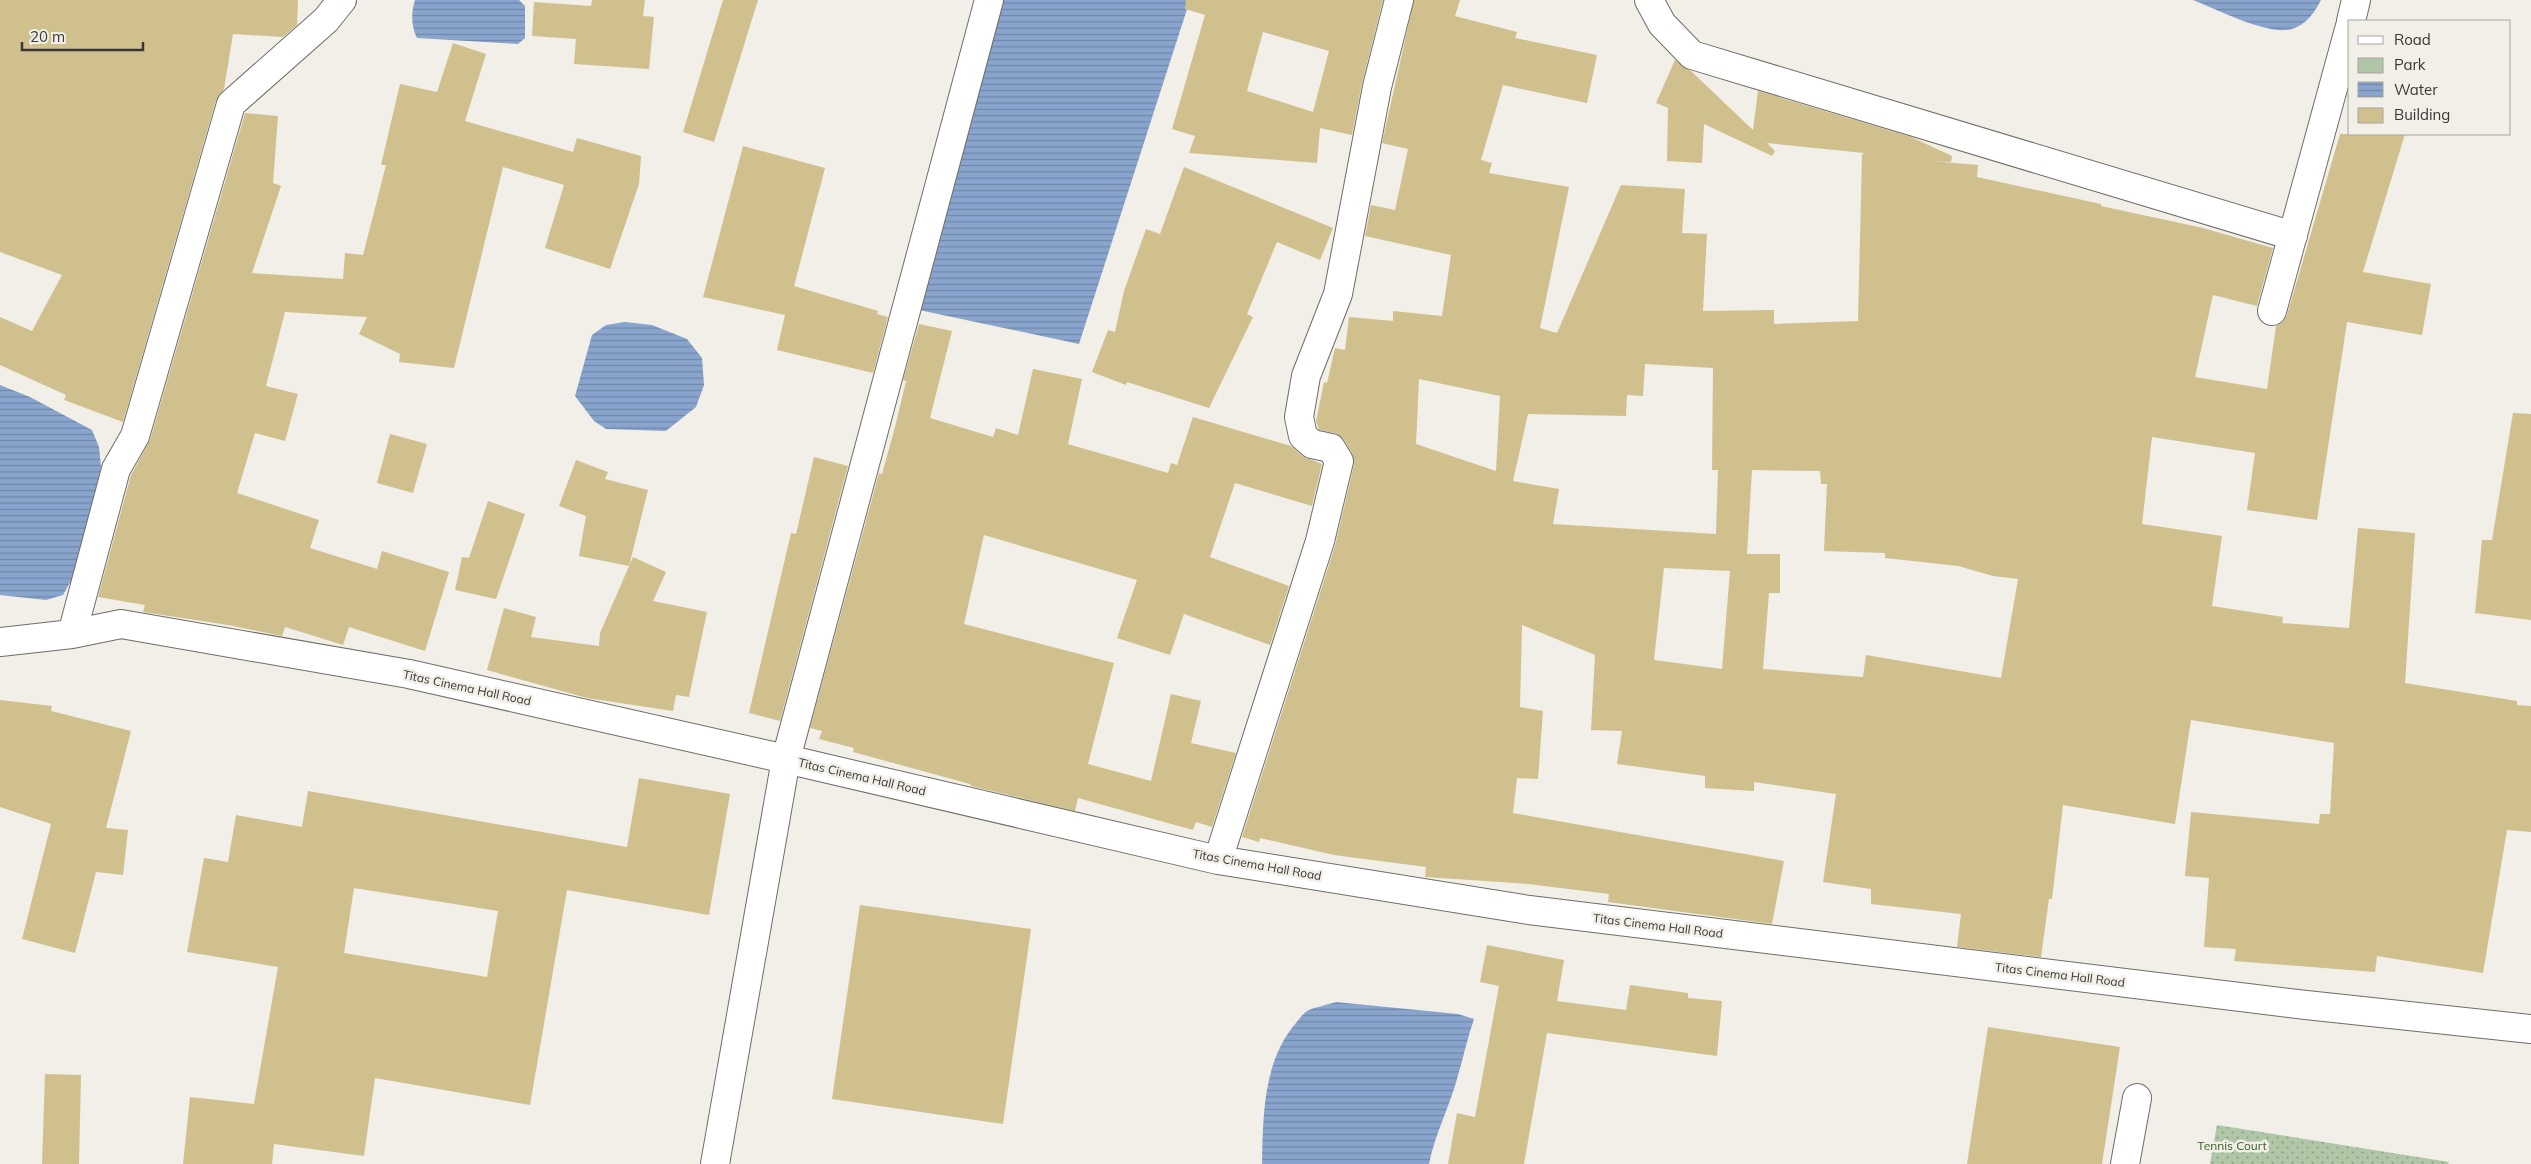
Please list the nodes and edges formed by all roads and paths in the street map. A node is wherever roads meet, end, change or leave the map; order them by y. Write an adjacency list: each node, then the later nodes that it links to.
1 (342, 0): 10 (street)
2 (989, 0): 12 (street)
3 (1399, 0): 13 (street)
4 (1649, 0): 8 (street)
5 (2356, 0): 6 (street)
6 (2351, 20)
7 (2348, 33): 8 (street)
8 (2292, 236): 9 (street)
9 (2272, 311)
10 (72, 634): 11 (street, Titas Cinema Hall Road); 12 (street, Titas Cinema Hall Road)
11 (0, 642)
12 (786, 759): 13 (street, Titas Cinema Hall Road); 16 (street)
13 (1218, 860): 14 (street, Titas Cinema Hall Road)
14 (2531, 1029)
15 (2137, 1098): 17 (street)
16 (715, 1164)
17 (2125, 1164)

